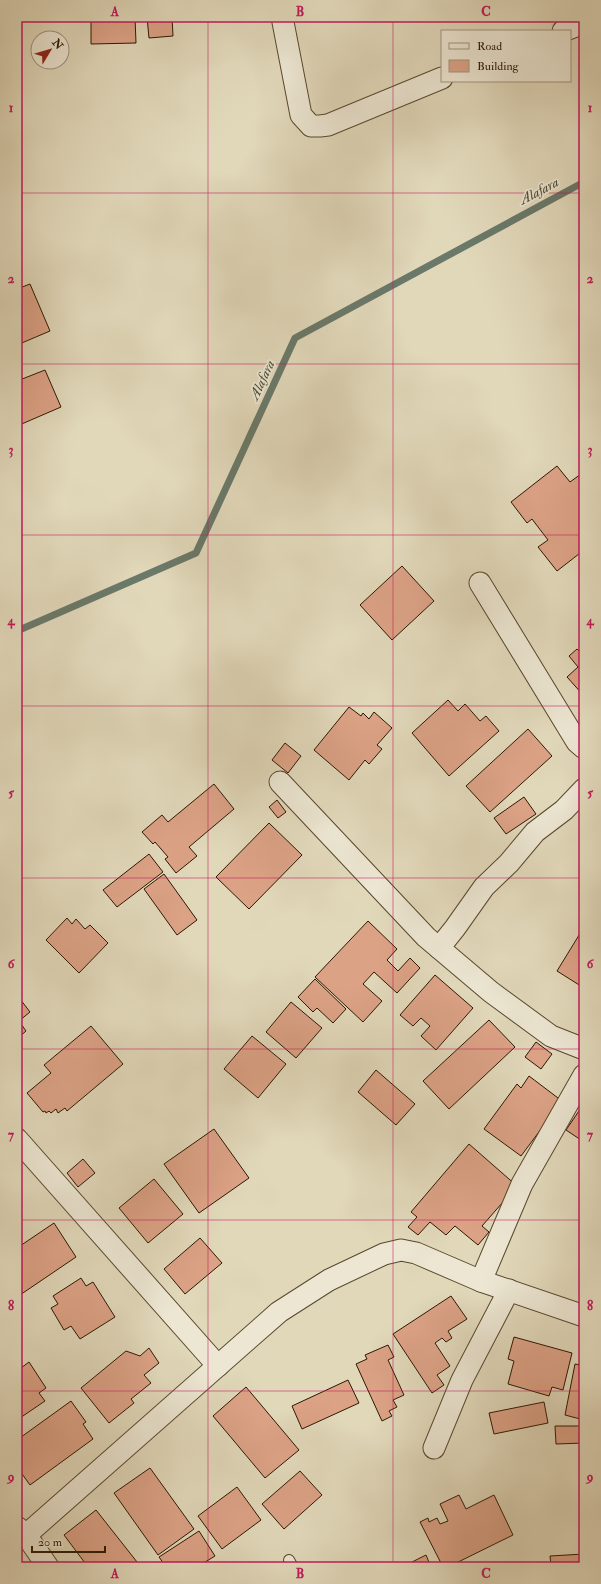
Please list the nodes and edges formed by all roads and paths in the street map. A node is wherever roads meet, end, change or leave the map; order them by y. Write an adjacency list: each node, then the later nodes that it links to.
1 (282, 17): 4 (street)
2 (584, 23): 3 (street)
3 (566, 30)
4 (441, 78)
5 (480, 583): 6 (street)
6 (584, 748)
7 (280, 782): 9 (street)
8 (584, 789): 9 (street)
9 (439, 948): 10 (street)
10 (584, 1050)
11 (584, 1075): 13 (street)
12 (17, 1139): 16 (street)
13 (481, 1281): 14 (street); 16 (street)
14 (509, 1290): 15 (street); 17 (street)
15 (584, 1316)
16 (218, 1366): 18 (street)
17 (434, 1448)
18 (21, 1531): 19 (street)
19 (48, 1567)

